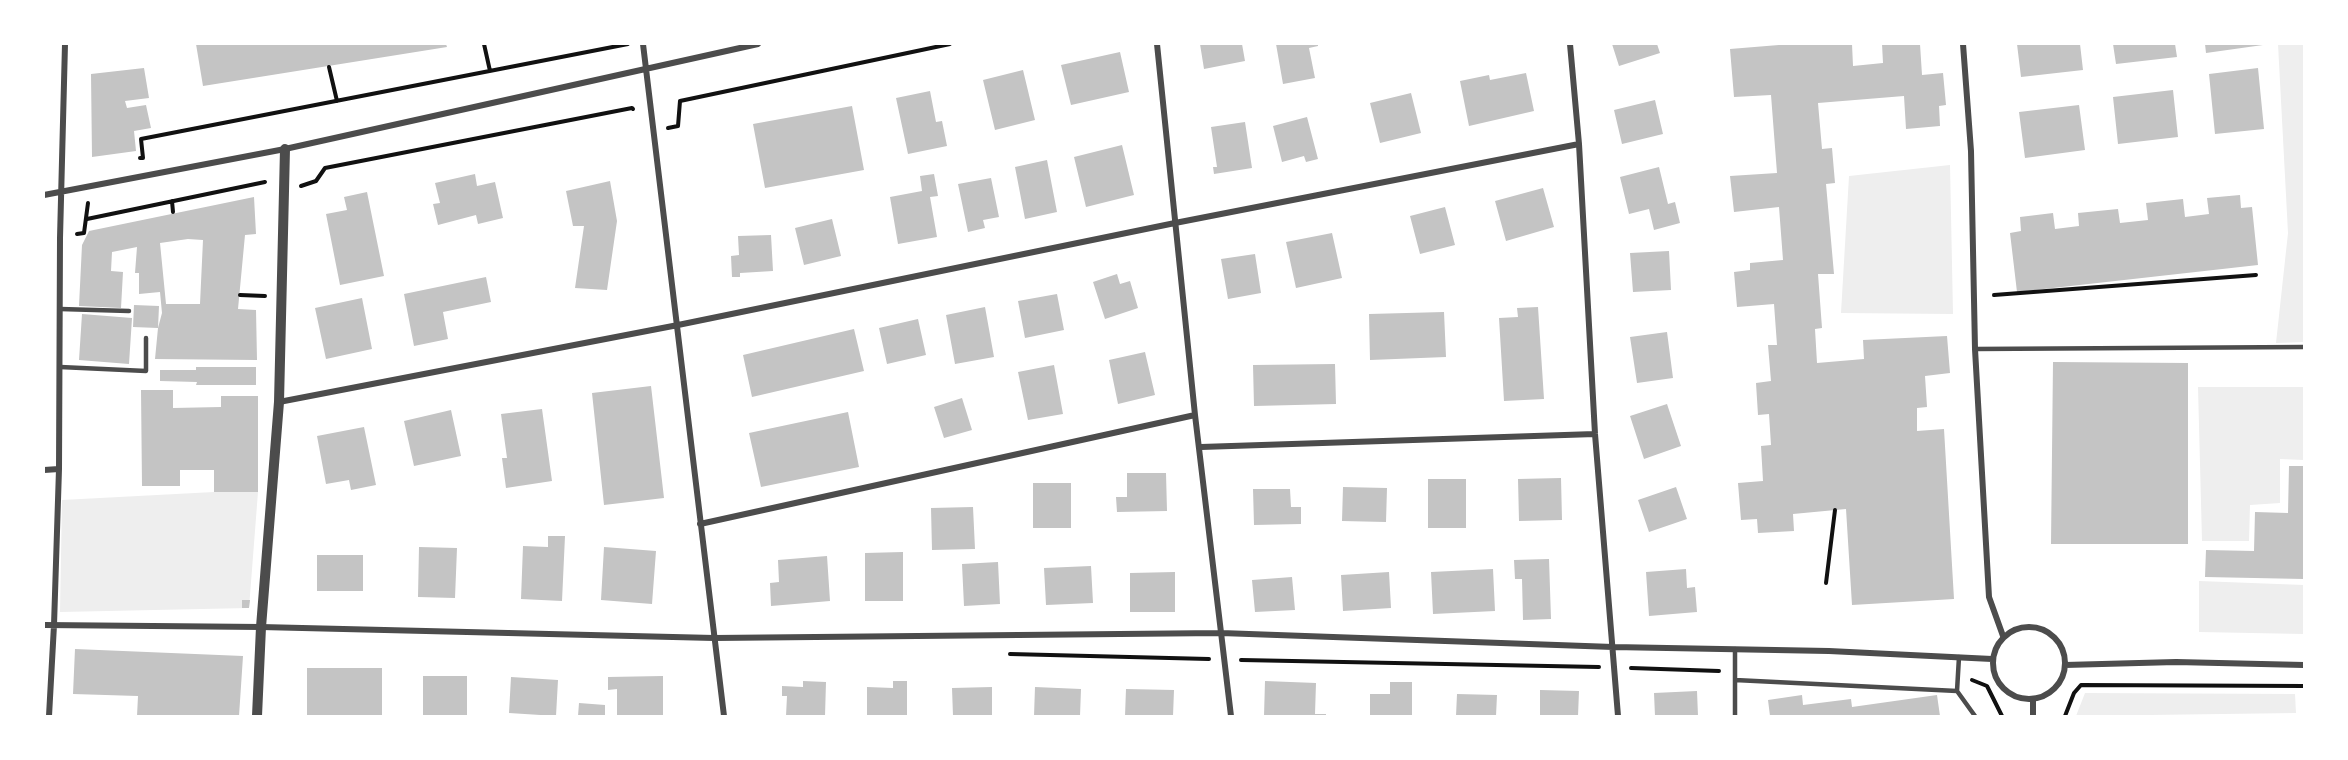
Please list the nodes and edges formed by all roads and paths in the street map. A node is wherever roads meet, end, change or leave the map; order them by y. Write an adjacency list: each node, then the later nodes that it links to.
1 (65, 44): 20 (street)
2 (484, 44): 13 (path)
3 (630, 44): 10 (path)
4 (643, 44): 12 (street)
5 (758, 44): 12 (street)
6 (950, 44): 15 (path)
7 (1157, 44): 26 (street)
8 (1570, 44): 16 (street)
9 (1963, 44): 37 (street)
10 (615, 45): 13 (path)
11 (329, 67): 14 (path)
12 (646, 68): 15 (street); 17 (street)
13 (490, 71): 14 (path)
14 (337, 100): 18 (path)
15 (655, 131): 21 (path); 34 (street)
16 (1579, 144): 26 (street); 41 (street)
17 (285, 149): 19 (street); 21 (street)
18 (132, 160)
19 (89, 187): 20 (street); 25 (path)
20 (61, 191): 22 (street); 32 (street)
21 (284, 191): 23 (path); 39 (street)
22 (44, 195)
23 (172, 201): 24 (path); 25 (path)
24 (173, 212)
25 (87, 219): 27 (path)
26 (1174, 224): 34 (street); 40 (street)
27 (84, 232)
28 (2256, 275): 30 (path)
29 (240, 295): 31 (path)
30 (1994, 295)
31 (266, 296)
32 (60, 309): 33 (lane); 38 (street)
33 (129, 311)
34 (678, 325): 39 (street); 46 (street)
35 (146, 338): 38 (lane)
36 (2304, 347): 37 (lane)
37 (1975, 350): 52 (street)
38 (60, 367): 43 (street)
39 (279, 402): 50 (street)
40 (1195, 415): 42 (street); 46 (street)
41 (1595, 434): 42 (street); 54 (street)
42 (1201, 447): 51 (street)
43 (59, 469): 44 (street); 49 (street)
44 (44, 470)
45 (1835, 510): 47 (path)
46 (700, 524): 53 (street)
47 (1826, 583)
48 (44, 625): 49 (street)
49 (54, 625): 50 (street); 69 (street)
50 (261, 627): 53 (street); 70 (street)
51 (1221, 633): 53 (street); 54 (street); 58 (street)
52 (2003, 636): 59 (street); 60 (street)
53 (714, 638): 71 (street)
54 (1613, 648): 55 (street); 62 (street)
55 (1735, 650): 57 (street); 63 (lane)
56 (1010, 654): 58 (path)
57 (1959, 657): 59 (street); 64 (lane)
58 (1224, 659): 62 (path); 72 (street)
59 (1992, 659): 68 (street)
60 (2065, 665): 61 (street); 68 (street)
61 (2304, 665)
62 (1614, 667): 63 (path); 73 (street)
63 (1735, 671): 65 (lane)
64 (1957, 678): 67 (lane); 76 (path)
65 (1735, 681): 67 (lane); 74 (lane)
66 (2304, 687): 78 (path)
67 (1958, 690): 75 (lane)
68 (2033, 699): 77 (street)
69 (49, 717)
70 (257, 717)
71 (724, 717)
72 (1231, 717)
73 (1618, 717)
74 (1735, 717)
75 (1975, 717)
76 (2002, 717)
77 (2033, 717)
78 (2065, 717)

